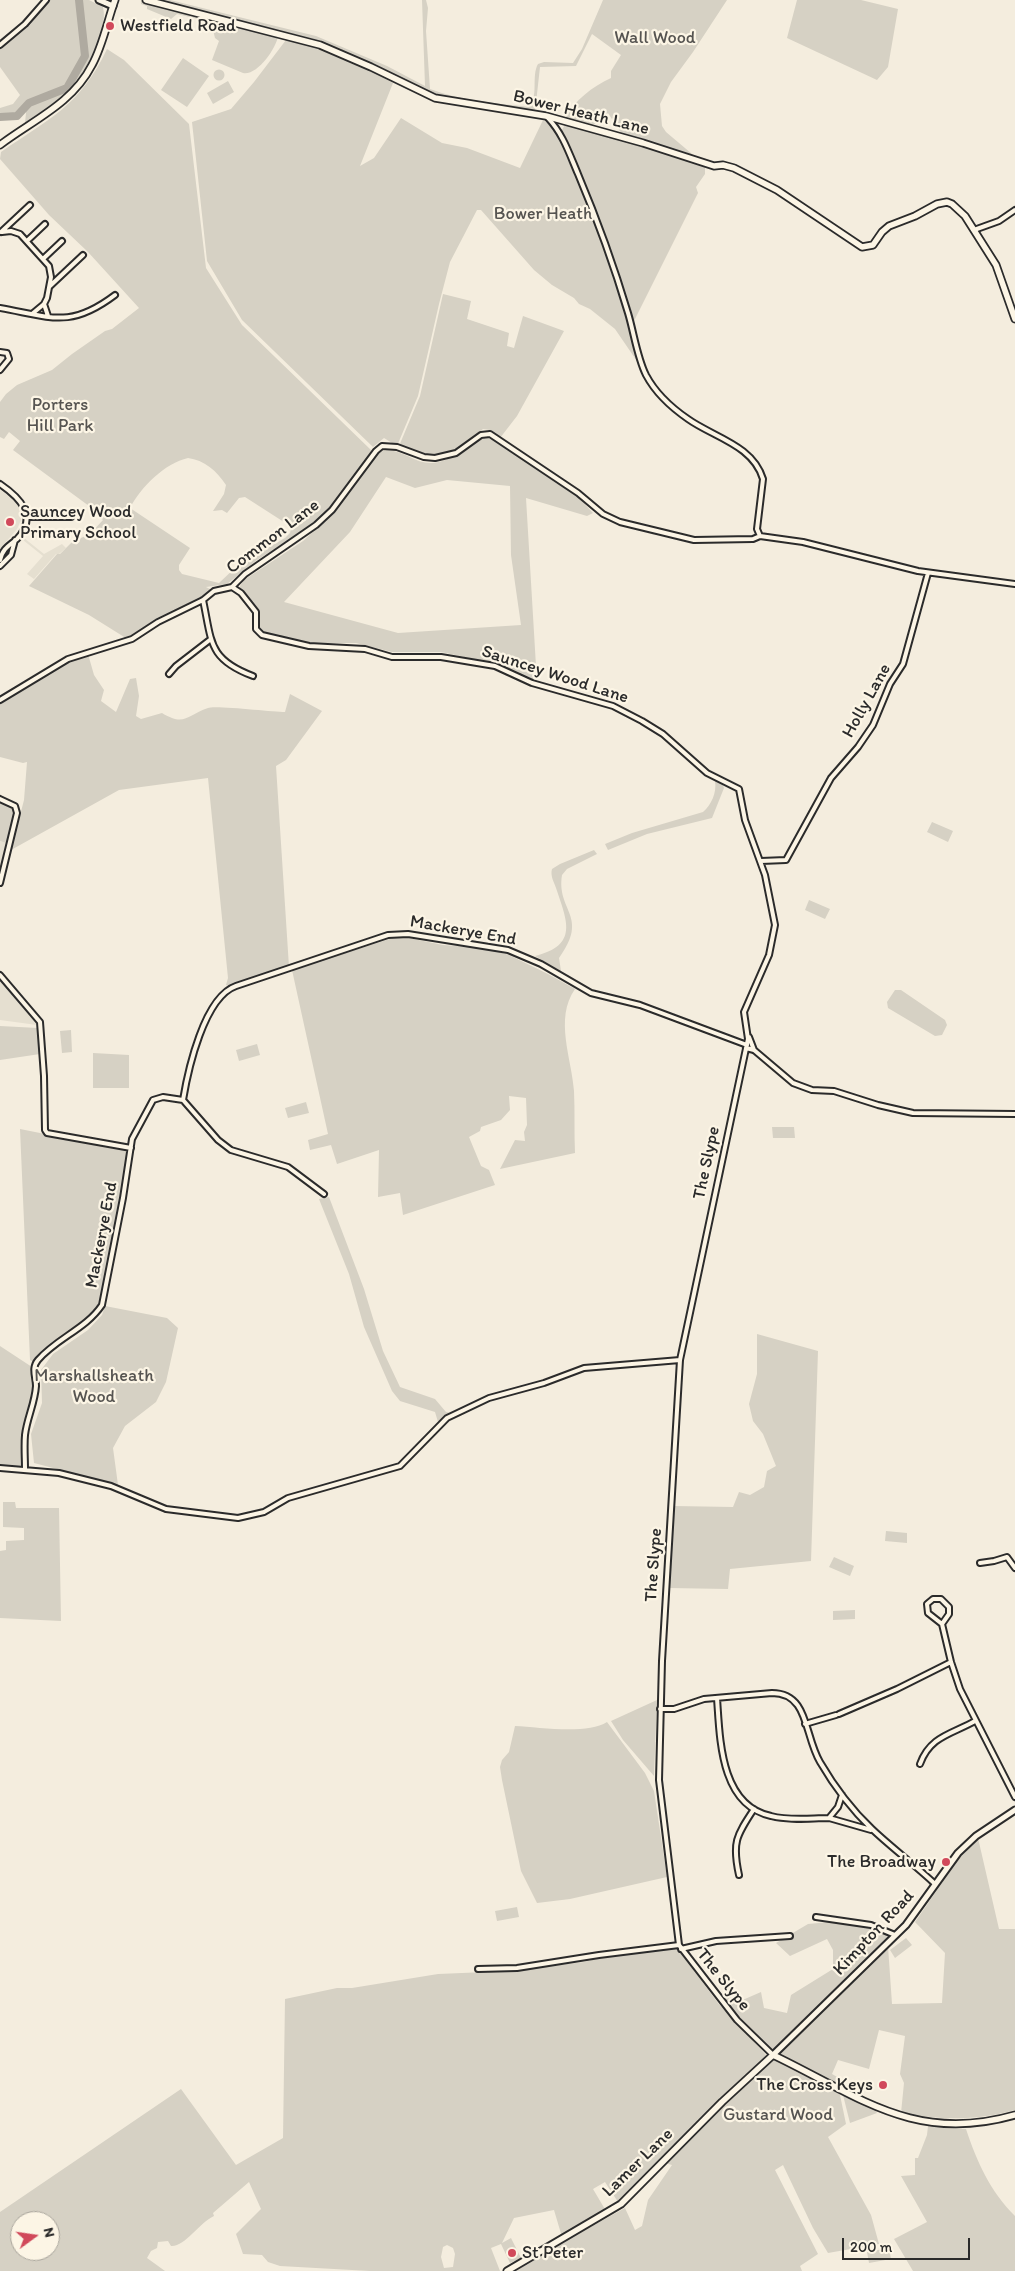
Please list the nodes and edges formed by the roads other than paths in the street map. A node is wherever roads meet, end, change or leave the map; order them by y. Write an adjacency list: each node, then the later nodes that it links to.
1 (46, 0): 5 (street)
2 (99, 0): 4 (street)
3 (146, 0): 6 (main road, Bower Heath Lane)
4 (114, 3): 9 (main road)
5 (0, 45)
6 (546, 116): 7 (main road, Bower Heath Lane); 8 (street)
7 (561, 121): 8 (street); 14 (main road, Bower Heath Lane)
8 (557, 128): 35 (street)
9 (1, 142)
10 (30, 205): 12 (street)
11 (1015, 210): 14 (street)
12 (11, 223): 15 (street); 16 (street)
13 (45, 224): 17 (street)
14 (974, 230): 29 (main road)
15 (1, 232): 16 (street)
16 (13, 232): 17 (street)
17 (27, 240): 20 (street)
18 (62, 241): 20 (street)
19 (83, 255): 22 (street)
20 (44, 258): 21 (street)
21 (51, 277): 22 (street); 23 (street)
22 (57, 280): 23 (street)
23 (49, 287): 25 (street)
24 (115, 295): 28 (street)
25 (44, 304): 27 (street); 28 (street)
26 (0, 308): 27 (street)
27 (32, 314): 28 (street)
28 (48, 316)
29 (1015, 319)
30 (0, 352): 31 (street)
31 (0, 370)
32 (0, 484): 33 (street)
33 (26, 517): 34 (street); 36 (street)
34 (71, 517)
35 (760, 536): 41 (street); 43 (street, Common Lane)
36 (15, 540): 37 (street); 38 (street)
37 (3, 550): 38 (street); 39 (street)
38 (11, 555): 40 (street)
39 (0, 560)
40 (0, 566)
41 (928, 573): 42 (street); 50 (street, Holly Lane)
42 (1015, 584)
43 (232, 587): 44 (street, Common Lane); 50 (street, Sauncey Wood Lane)
44 (203, 600): 45 (street); 48 (street, Common Lane)
45 (211, 639): 46 (street); 47 (street)
46 (169, 674)
47 (253, 676)
48 (0, 700)
49 (0, 799): 51 (street)
50 (761, 861): 53 (street, Sauncey Wood Lane)
51 (0, 883)
52 (0, 975): 58 (street)
53 (749, 1037): 54 (street, Sauncey Wood Lane); 55 (street, Sauncey Wood Lane)
54 (746, 1047): 55 (street, Mackerye End); 56 (street, Mackerye End); 60 (street, The Slype)
55 (754, 1050): 57 (street)
56 (183, 1100): 58 (street, Mackerye End); 59 (street)
57 (1015, 1114)
58 (131, 1148): 62 (street, Mackerye End)
59 (324, 1194)
60 (680, 1360): 62 (street); 68 (street, The Slype)
61 (0, 1468): 62 (street)
62 (25, 1469)
63 (980, 1562): 64 (street)
64 (1015, 1568)
65 (942, 1624): 65 (street); 66 (street)
66 (951, 1662): 69 (street); 70 (street)
67 (717, 1698): 68 (street); 70 (street); 74 (street)
68 (660, 1709): 83 (street, The Slype)
69 (975, 1721): 71 (street); 73 (street)
70 (805, 1724): 72 (street)
71 (920, 1764)
72 (842, 1795): 76 (street); 77 (street)
73 (1015, 1797)
74 (754, 1809): 76 (street); 78 (street)
75 (1015, 1810): 79 (street, Kimpton Road)
76 (830, 1818): 77 (street)
77 (874, 1831): 79 (street)
78 (738, 1875)
79 (935, 1884): 81 (street, Kimpton Road)
80 (816, 1917): 81 (street)
81 (895, 1935): 85 (street, Kimpton Road)
82 (790, 1936): 83 (street)
83 (680, 1947): 84 (street); 85 (street, The Slype)
84 (478, 1969)
85 (773, 2055): 86 (main road); 87 (main road, Lamer Lane)
86 (1015, 2115)
87 (507, 2271)

